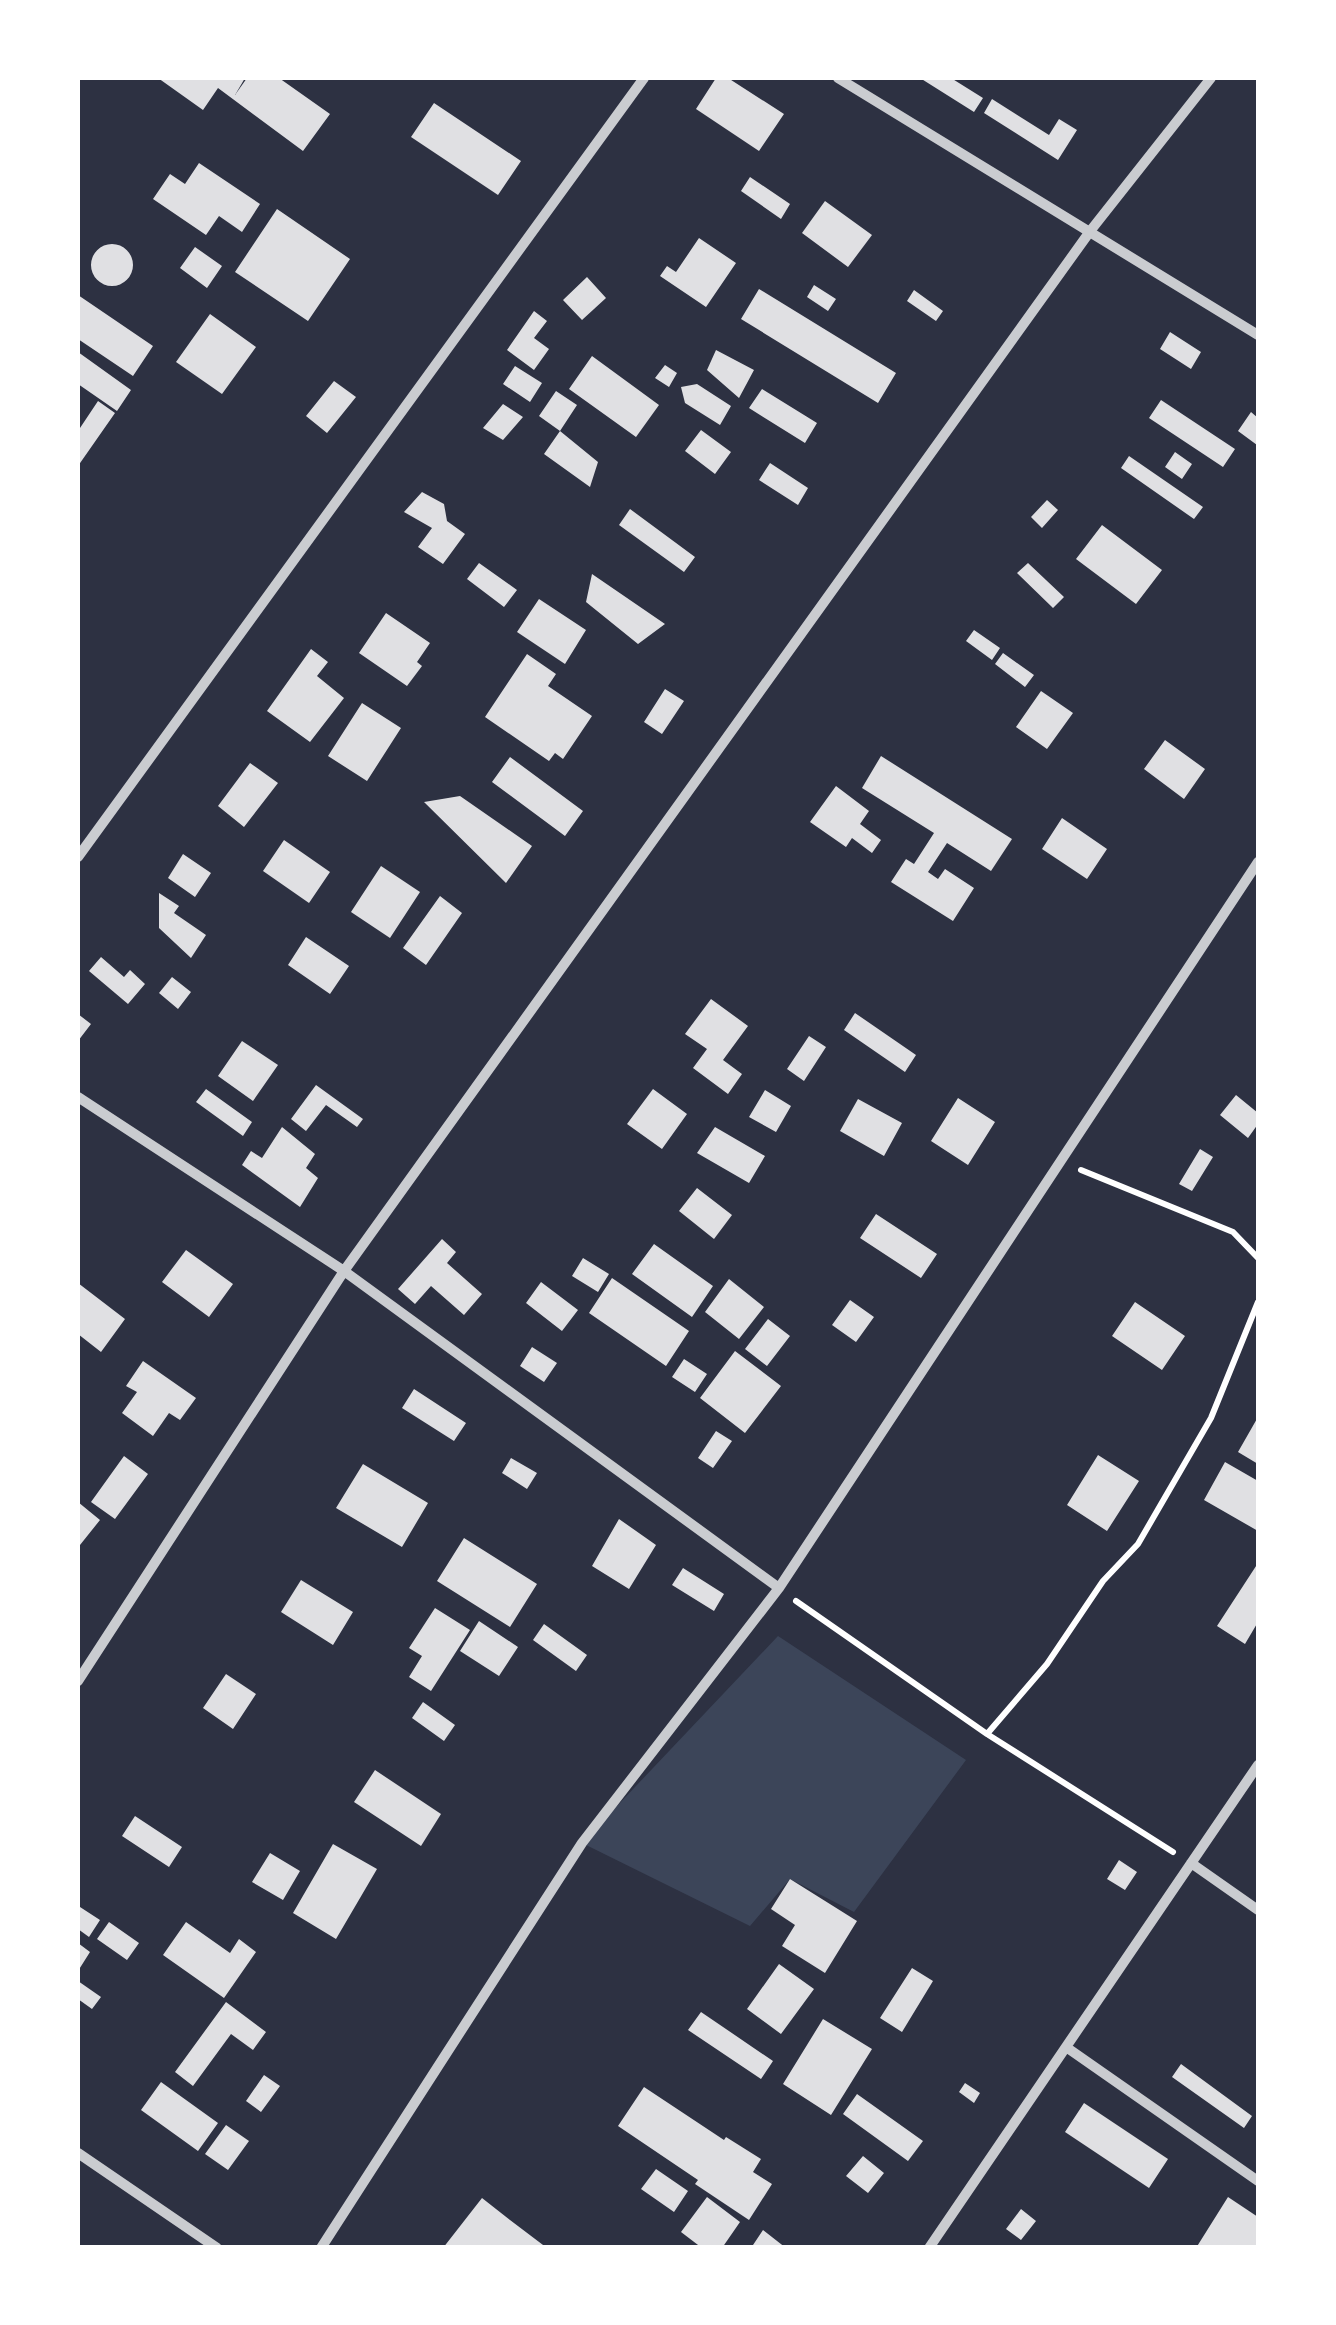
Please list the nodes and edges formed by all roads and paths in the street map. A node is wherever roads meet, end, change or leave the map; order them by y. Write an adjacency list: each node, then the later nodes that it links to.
1 (644, 78): 6 (street)
2 (838, 78): 4 (street)
3 (1210, 78): 4 (street)
4 (1091, 230): 5 (street); 11 (street)
5 (1258, 335)
6 (78, 857)
7 (1258, 862): 9 (street)
8 (78, 1098): 11 (street)
9 (1062, 1162): 10 (path); 13 (street)
10 (1258, 1258)
11 (344, 1271): 13 (street); 14 (street)
12 (1258, 1302): 15 (path)
13 (779, 1588): 15 (path); 23 (street)
14 (78, 1680)
15 (987, 1734): 17 (path)
16 (1258, 1765): 17 (street)
17 (1191, 1863): 18 (street); 19 (street)
18 (1258, 1910)
19 (1066, 2047): 21 (street); 24 (street)
20 (78, 2153): 22 (street)
21 (1258, 2181)
22 (217, 2248)
23 (321, 2248)
24 (929, 2248)

